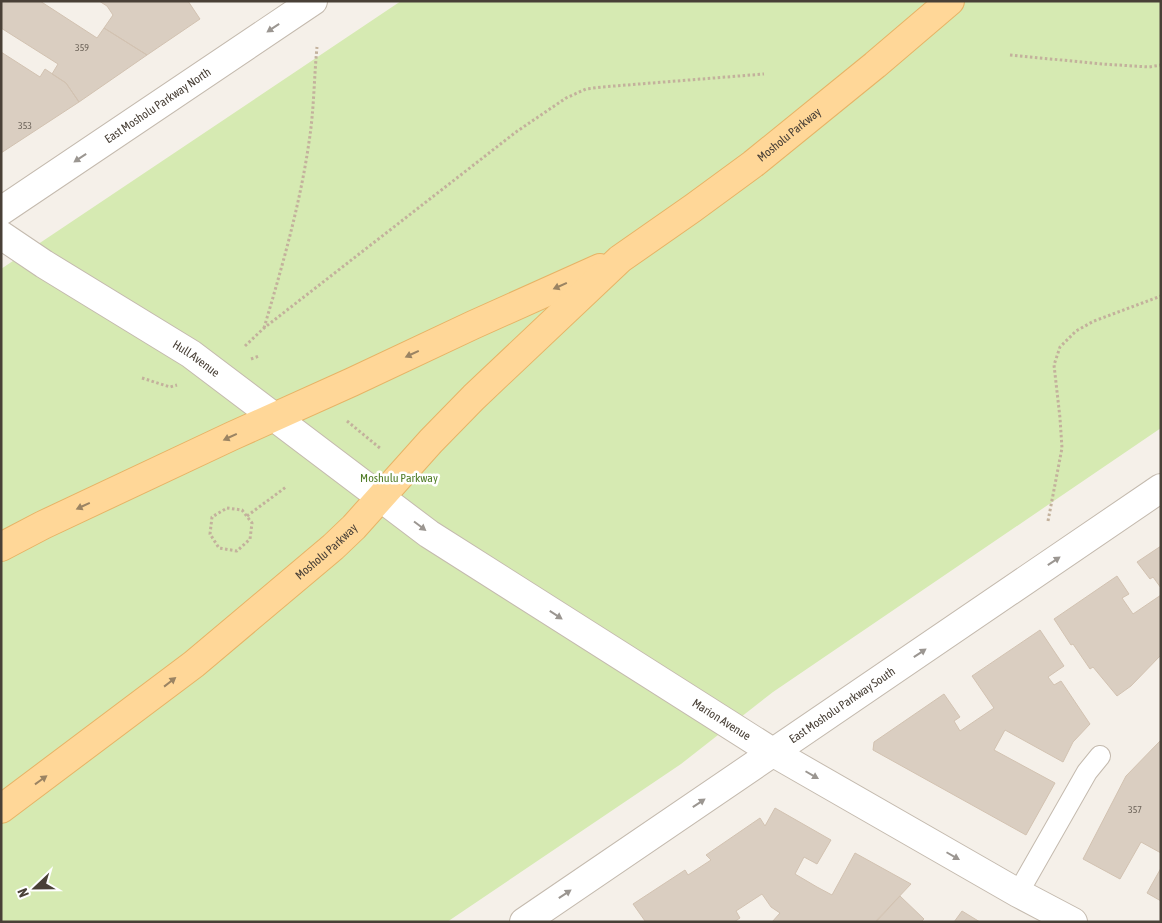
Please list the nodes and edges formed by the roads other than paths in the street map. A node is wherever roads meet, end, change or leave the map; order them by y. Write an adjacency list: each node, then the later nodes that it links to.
1 (314, 1): 3 (street, East Mosholu Parkway North, one-way to 3)
2 (950, 1): 5 (main road, Mosholu Parkway)
3 (1, 211)
4 (1, 235): 6 (street, Hull Avenue)
5 (620, 259): 6 (main road, Mosholu Parkway, one-way to 6); 8 (main road, Mosholu Parkway)
6 (274, 417): 8 (street, Hull Avenue); 9 (main road, Mosholu Parkway, one-way to 9)
7 (1161, 488): 10 (street, East Mosholu Parkway South, one-way to 7)
8 (381, 497): 10 (street, Marion Avenue, one-way to 10); 12 (main road, Mosholu Parkway, one-way to 8)
9 (1, 547)
10 (774, 753): 13 (street, Marion Avenue, one-way to 13); 14 (street, East Mosholu Parkway South, one-way to 10)
11 (1100, 756): 13 (lane)
12 (1, 809)
13 (1018, 893): 15 (street, Marion Avenue)
14 (524, 922)
15 (1073, 922)

